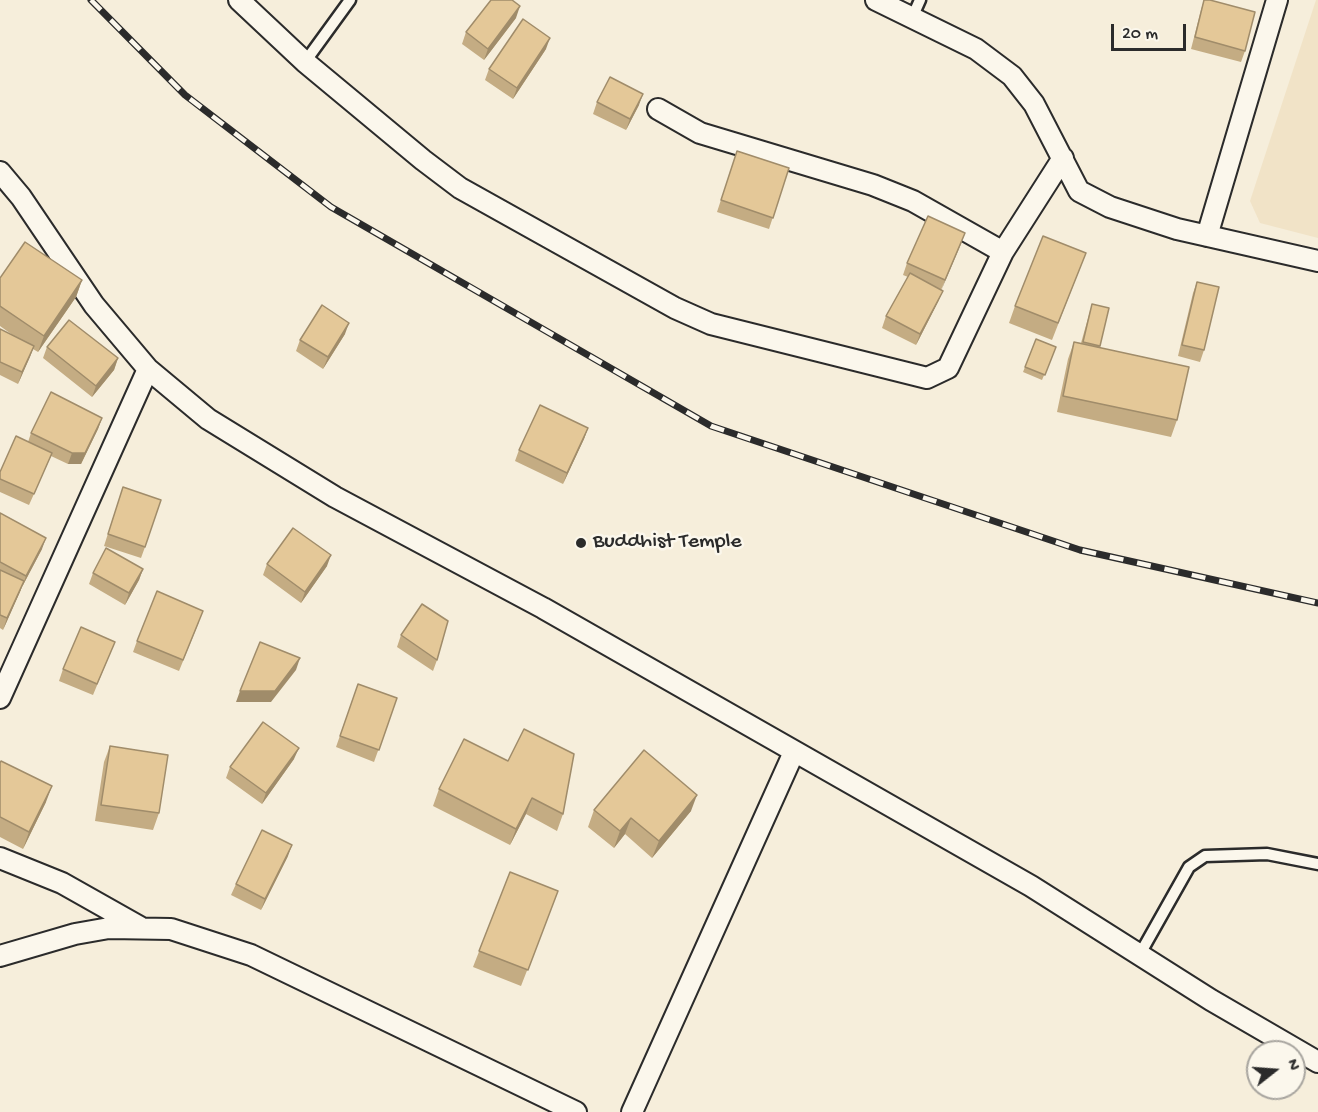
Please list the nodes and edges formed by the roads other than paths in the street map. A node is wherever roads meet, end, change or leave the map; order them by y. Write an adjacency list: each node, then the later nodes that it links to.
1 (239, 0): 6 (street)
2 (350, 0): 6 (lane)
3 (876, 0): 5 (street)
4 (1277, 0): 10 (street)
5 (916, 9): 8 (street)
6 (305, 62): 11 (street)
7 (658, 109): 11 (street)
8 (1063, 158): 10 (street); 11 (street)
9 (0, 173): 13 (street)
10 (1207, 236): 12 (street)
11 (1003, 252)
12 (1318, 261)
13 (148, 369): 14 (street); 15 (street)
14 (0, 698)
15 (794, 752): 19 (street); 23 (street)
16 (0, 858): 18 (street)
17 (1318, 864): 19 (lane)
18 (141, 927): 20 (street); 22 (street)
19 (1140, 954): 21 (street)
20 (0, 956)
21 (1318, 1062)
22 (576, 1112)
23 (632, 1112)

